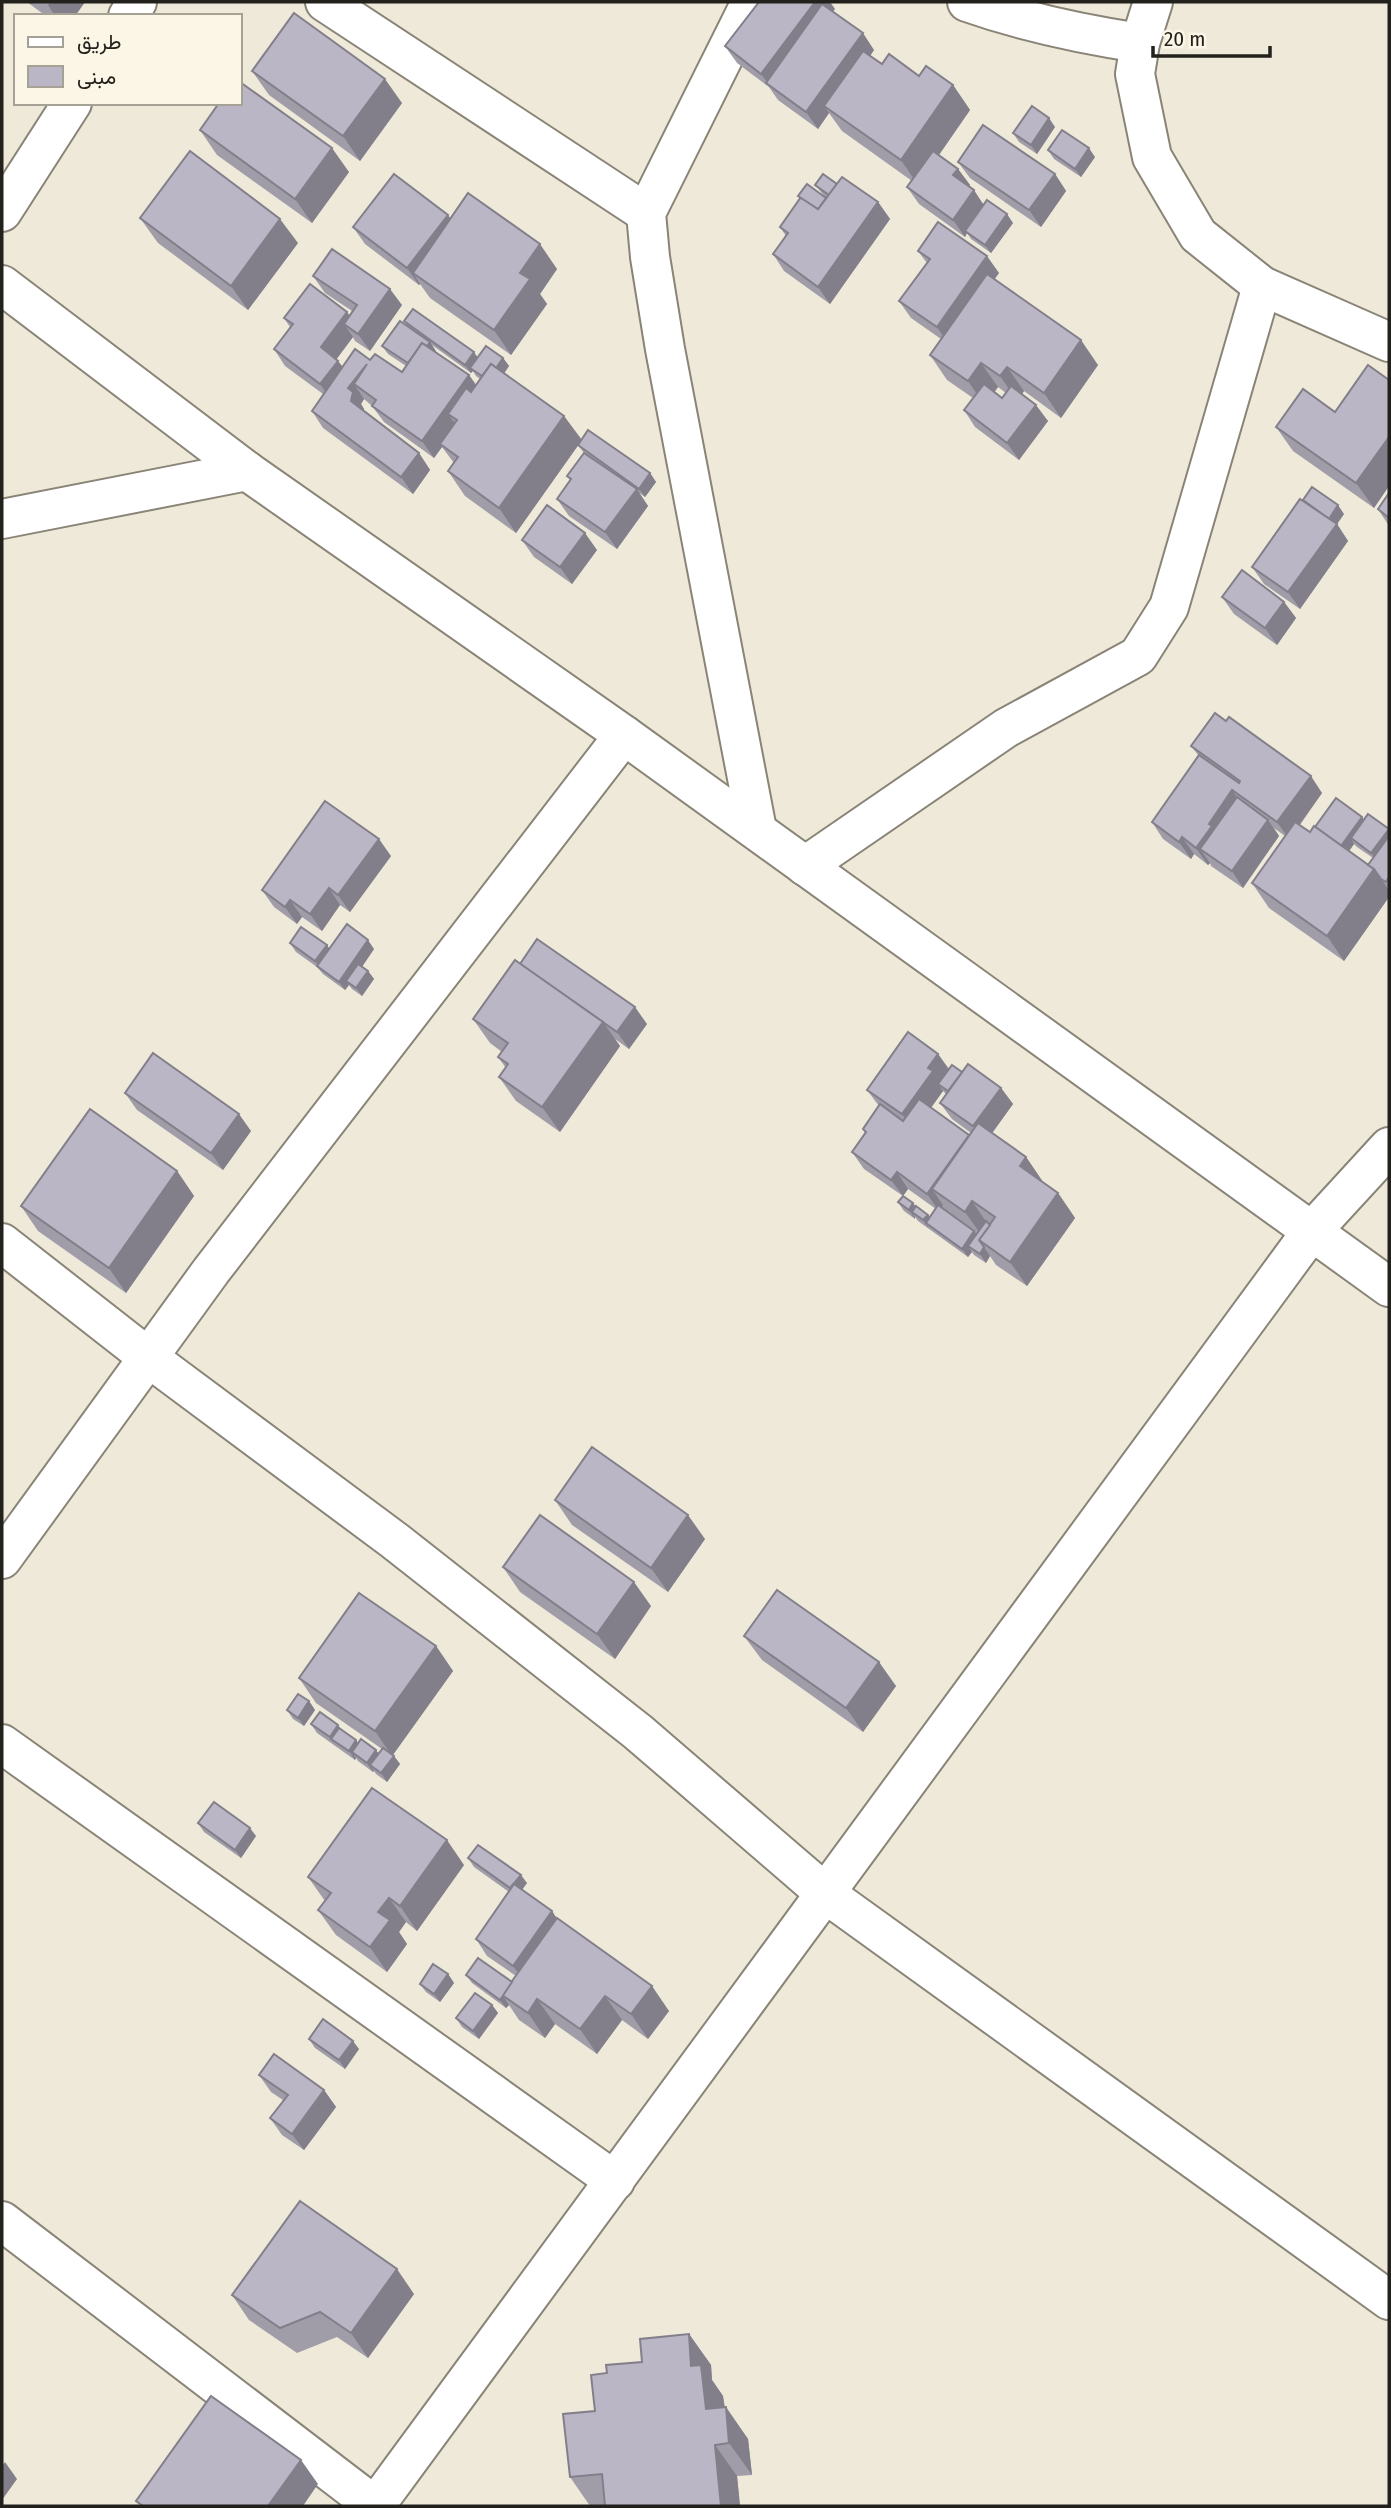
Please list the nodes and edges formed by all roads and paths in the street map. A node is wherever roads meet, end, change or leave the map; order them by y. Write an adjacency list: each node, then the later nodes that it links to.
1 (325, 2): 8 (street)
2 (751, 2): 8 (street)
3 (967, 2): 5 (street)
4 (1153, 2): 5 (street)
5 (1140, 43): 10 (street)
6 (71, 105): 7 (street)
7 (2, 212)
8 (646, 213): 15 (street)
9 (2, 285): 12 (street)
10 (1262, 286): 11 (street); 16 (street)
11 (1389, 342)
12 (247, 471): 13 (street); 14 (street)
13 (2, 519)
14 (624, 735): 15 (street); 21 (street)
15 (757, 830): 16 (street)
16 (806, 866): 18 (street)
17 (1389, 1147): 18 (street)
18 (1311, 1232): 20 (street); 24 (street)
19 (2, 1243): 21 (street)
20 (1389, 1287)
21 (149, 1358): 22 (street); 24 (street)
22 (2, 1559)
23 (2, 1744): 25 (street)
24 (826, 1894): 25 (street); 27 (street)
25 (615, 2180): 28 (street)
26 (2, 2221): 28 (street)
27 (1389, 2300)
28 (375, 2506)

